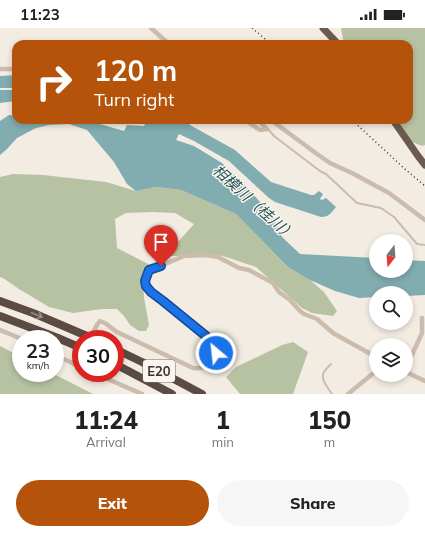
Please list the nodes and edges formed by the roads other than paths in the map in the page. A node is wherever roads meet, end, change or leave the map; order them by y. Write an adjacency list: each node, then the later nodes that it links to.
1 (151, 28): 3 (street)
2 (323, 28): 4 (highway)
3 (164, 40)
4 (334, 40)
5 (12, 69): 6 (street)
6 (0, 70)
7 (251, 124): 11 (street)
8 (262, 124): 11 (street)
9 (276, 124): 13 (street)
10 (395, 124): 12 (highway)
11 (267, 129): 14 (lane)
12 (425, 165)
13 (425, 220)
14 (425, 245)
15 (0, 301): 19 (highway, one-way to 19)
16 (0, 316): 24 (highway)
17 (422, 318): 27 (street)
18 (0, 330): 22 (street)
19 (73, 330)
20 (94, 330): 21 (street, bridge)
21 (114, 330)
22 (12, 335)
23 (124, 335): 26 (street, bridge)
24 (72, 344)
25 (124, 353): 36 (highway, E20)
26 (369, 353)
27 (413, 353)
28 (331, 364): 37 (lane)
29 (124, 369): 35 (highway, E20)
30 (413, 375): 32 (street)
31 (369, 377): 38 (street)
32 (425, 381)
33 (115, 382): 34 (street)
34 (142, 394)
35 (172, 394)
36 (202, 394)
37 (332, 394)
38 (348, 394)

